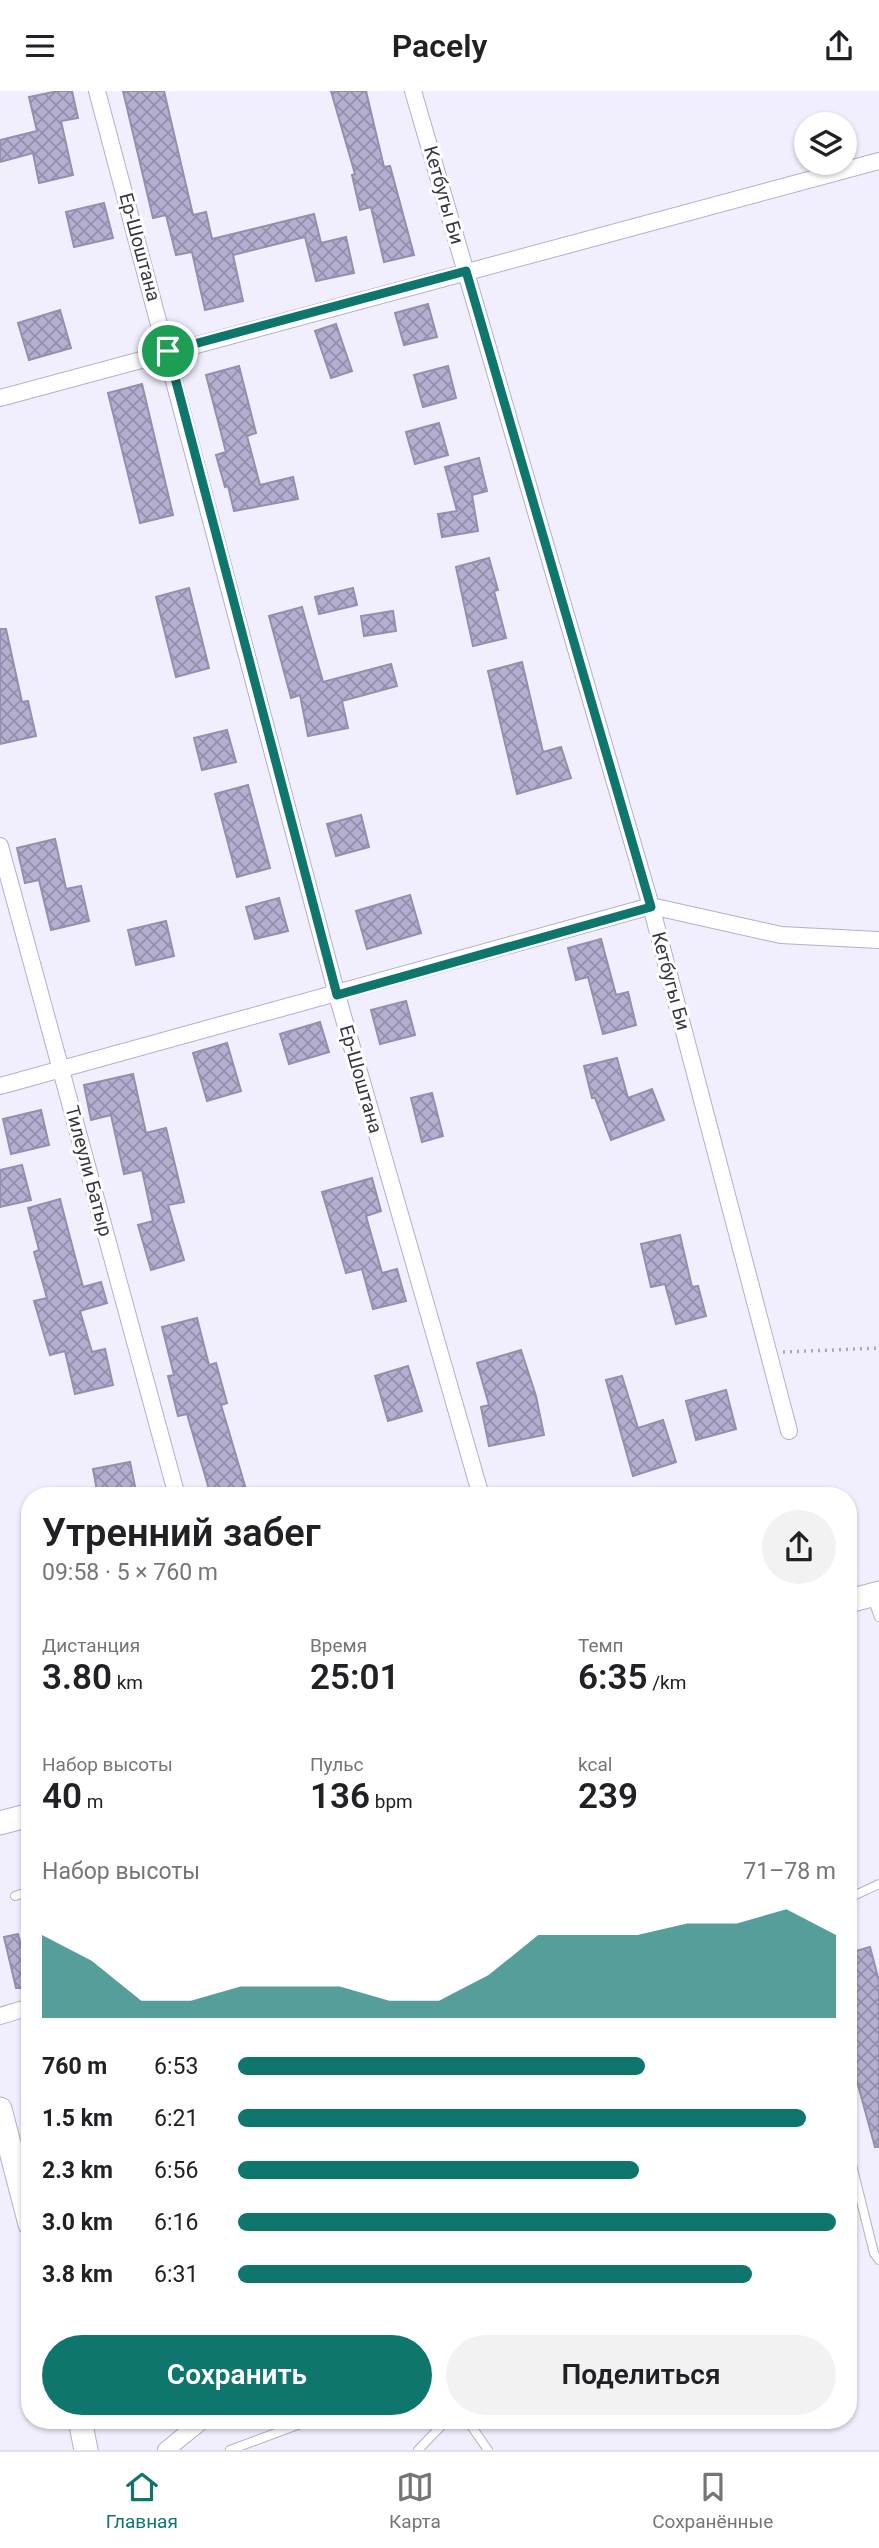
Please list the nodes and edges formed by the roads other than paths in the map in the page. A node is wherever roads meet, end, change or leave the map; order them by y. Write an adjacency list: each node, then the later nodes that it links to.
1 (97, 91): 5 (street, Ер-Шоштана)
2 (414, 91): 4 (street, Кетбугы Би)
3 (879, 161): 4 (street)
4 (466, 271): 5 (street); 8 (street, Кетбугы Би)
5 (168, 351): 6 (street); 10 (street, Ер-Шоштана)
6 (0, 398)
7 (0, 846): 11 (street, Тилеули Батыр)
8 (651, 907): 9 (street); 10 (street); 13 (street, Кетбугы Би)
9 (879, 940)
10 (337, 995): 11 (street); 15 (street, Ер-Шоштана)
11 (62, 1069): 12 (street); 14 (street, Тилеули Батыр)
12 (0, 1086)
13 (789, 1431)
14 (175, 1487)
15 (478, 1487)
16 (875, 1594): 17 (street); 18 (lane)
17 (857, 1599)
18 (879, 1617)
19 (21, 1817): 20 (street)
20 (0, 1823)
21 (879, 1884): 23 (lane)
22 (21, 1894): 24 (lane)
23 (857, 1894)
24 (15, 1896)
25 (21, 2010): 26 (street)
26 (0, 2016)
27 (0, 2109): 29 (street)
28 (857, 2185): 30 (lane)
29 (21, 2190)
30 (879, 2260)
31 (193, 2429): 35 (street)
32 (287, 2429): 36 (lane)
33 (438, 2429): 37 (lane)
34 (473, 2429): 38 (lane)
35 (166, 2450)
36 (230, 2450)
37 (418, 2450)
38 (488, 2450)

